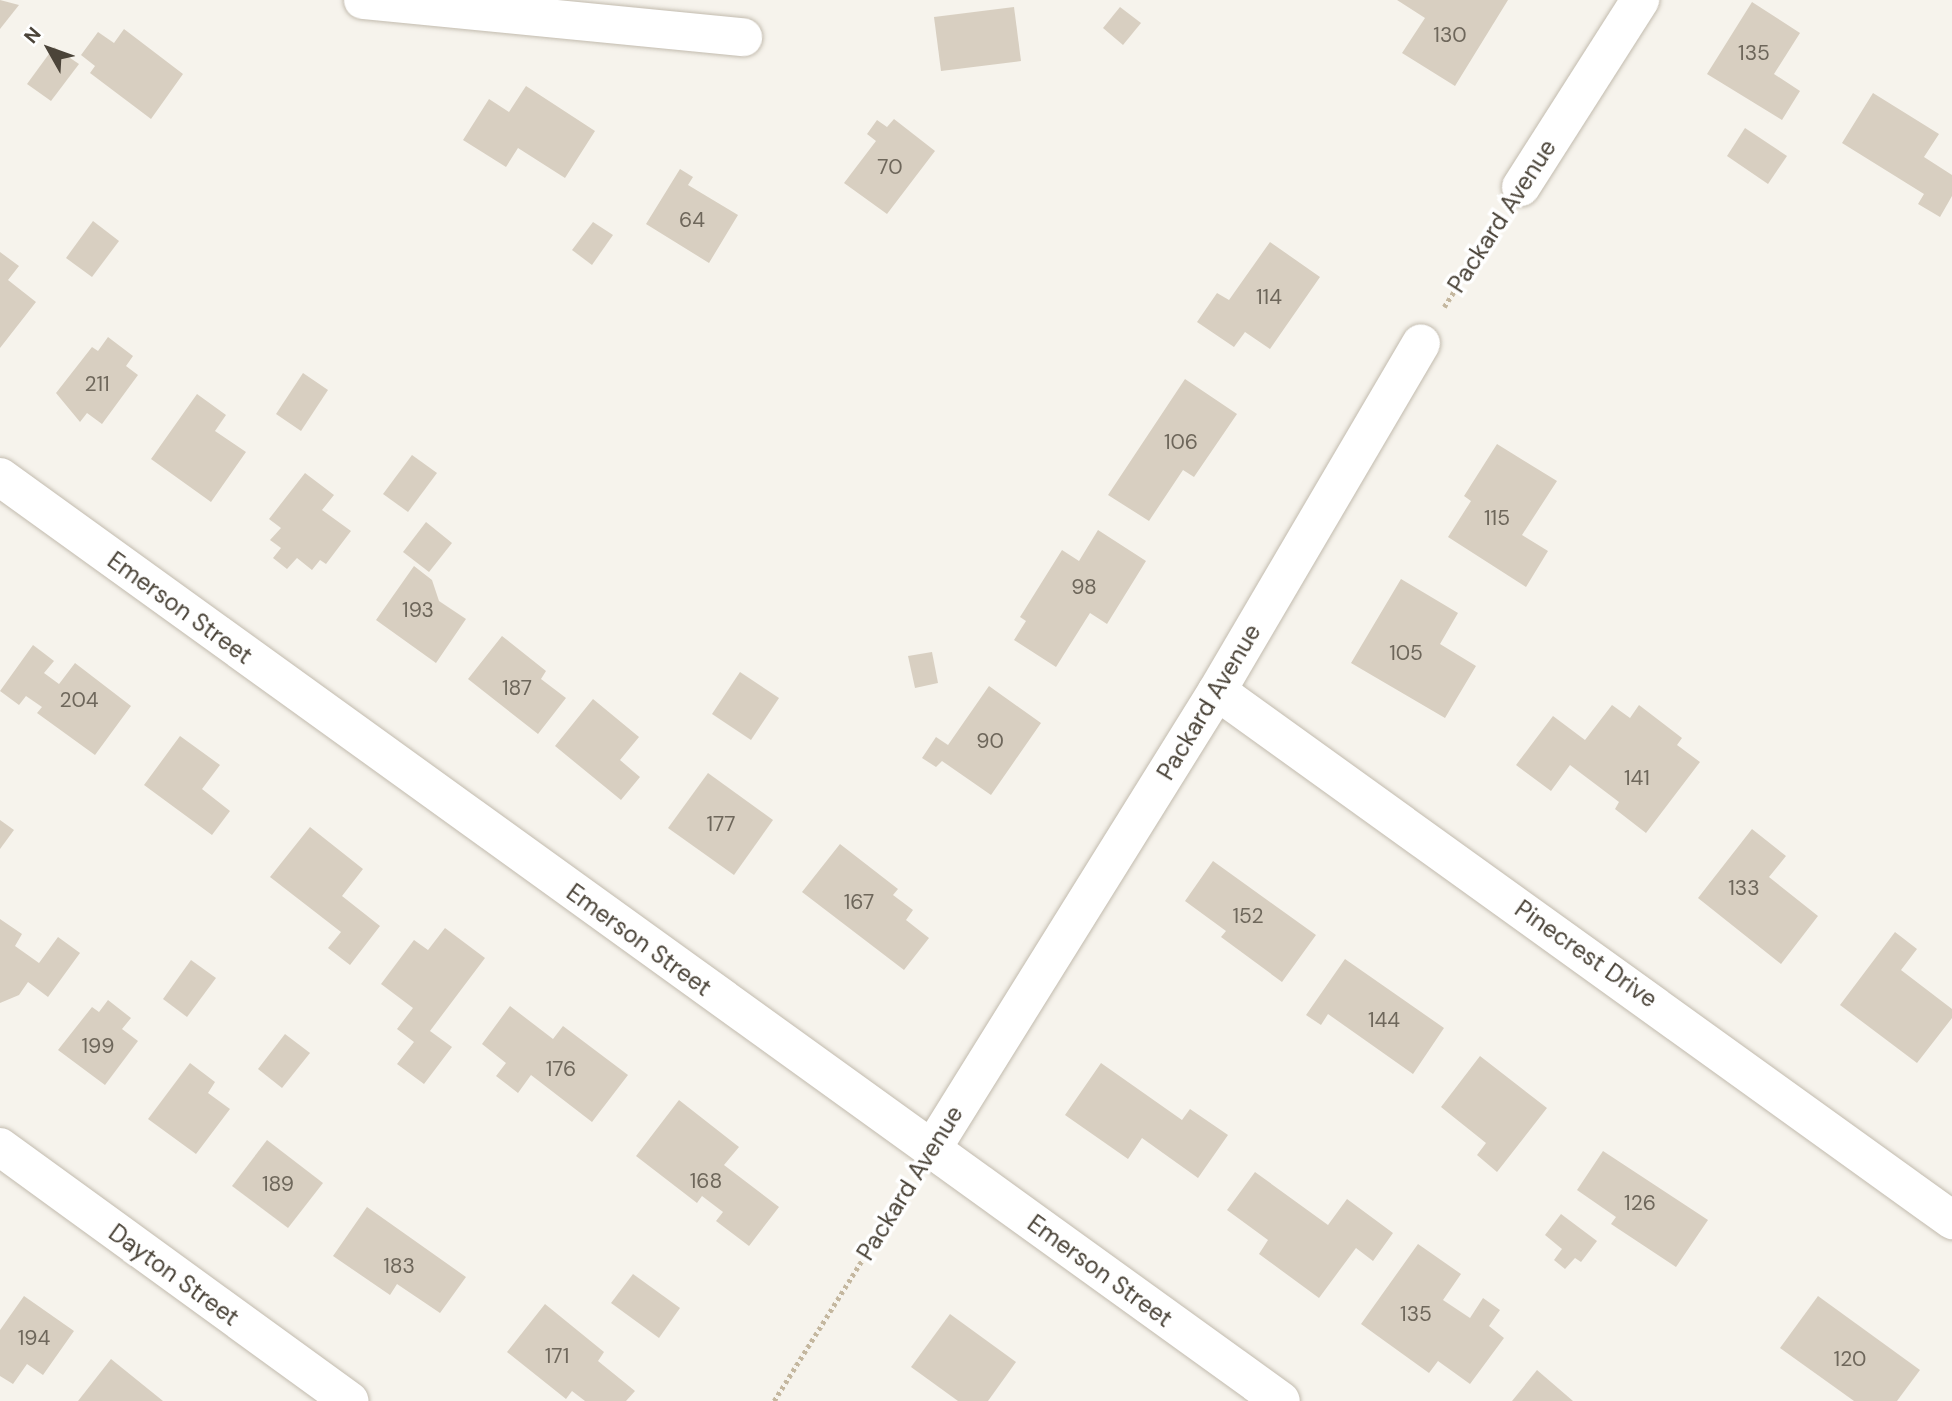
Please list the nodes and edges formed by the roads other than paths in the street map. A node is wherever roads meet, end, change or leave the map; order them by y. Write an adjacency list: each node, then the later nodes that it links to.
1 (363, 0): 3 (street)
2 (1640, 0): 4 (street, Packard Avenue)
3 (743, 37)
4 (1521, 187)
5 (1421, 343): 7 (street, Packard Avenue)
6 (0, 477): 9 (street, Emerson Street)
7 (1217, 691): 9 (street, Packard Avenue); 10 (street, Pinecrest Drive)
8 (0, 1147): 11 (street, Dayton Street)
9 (932, 1149): 12 (street, Emerson Street)
10 (1952, 1220)
11 (349, 1401)
12 (1280, 1401)

